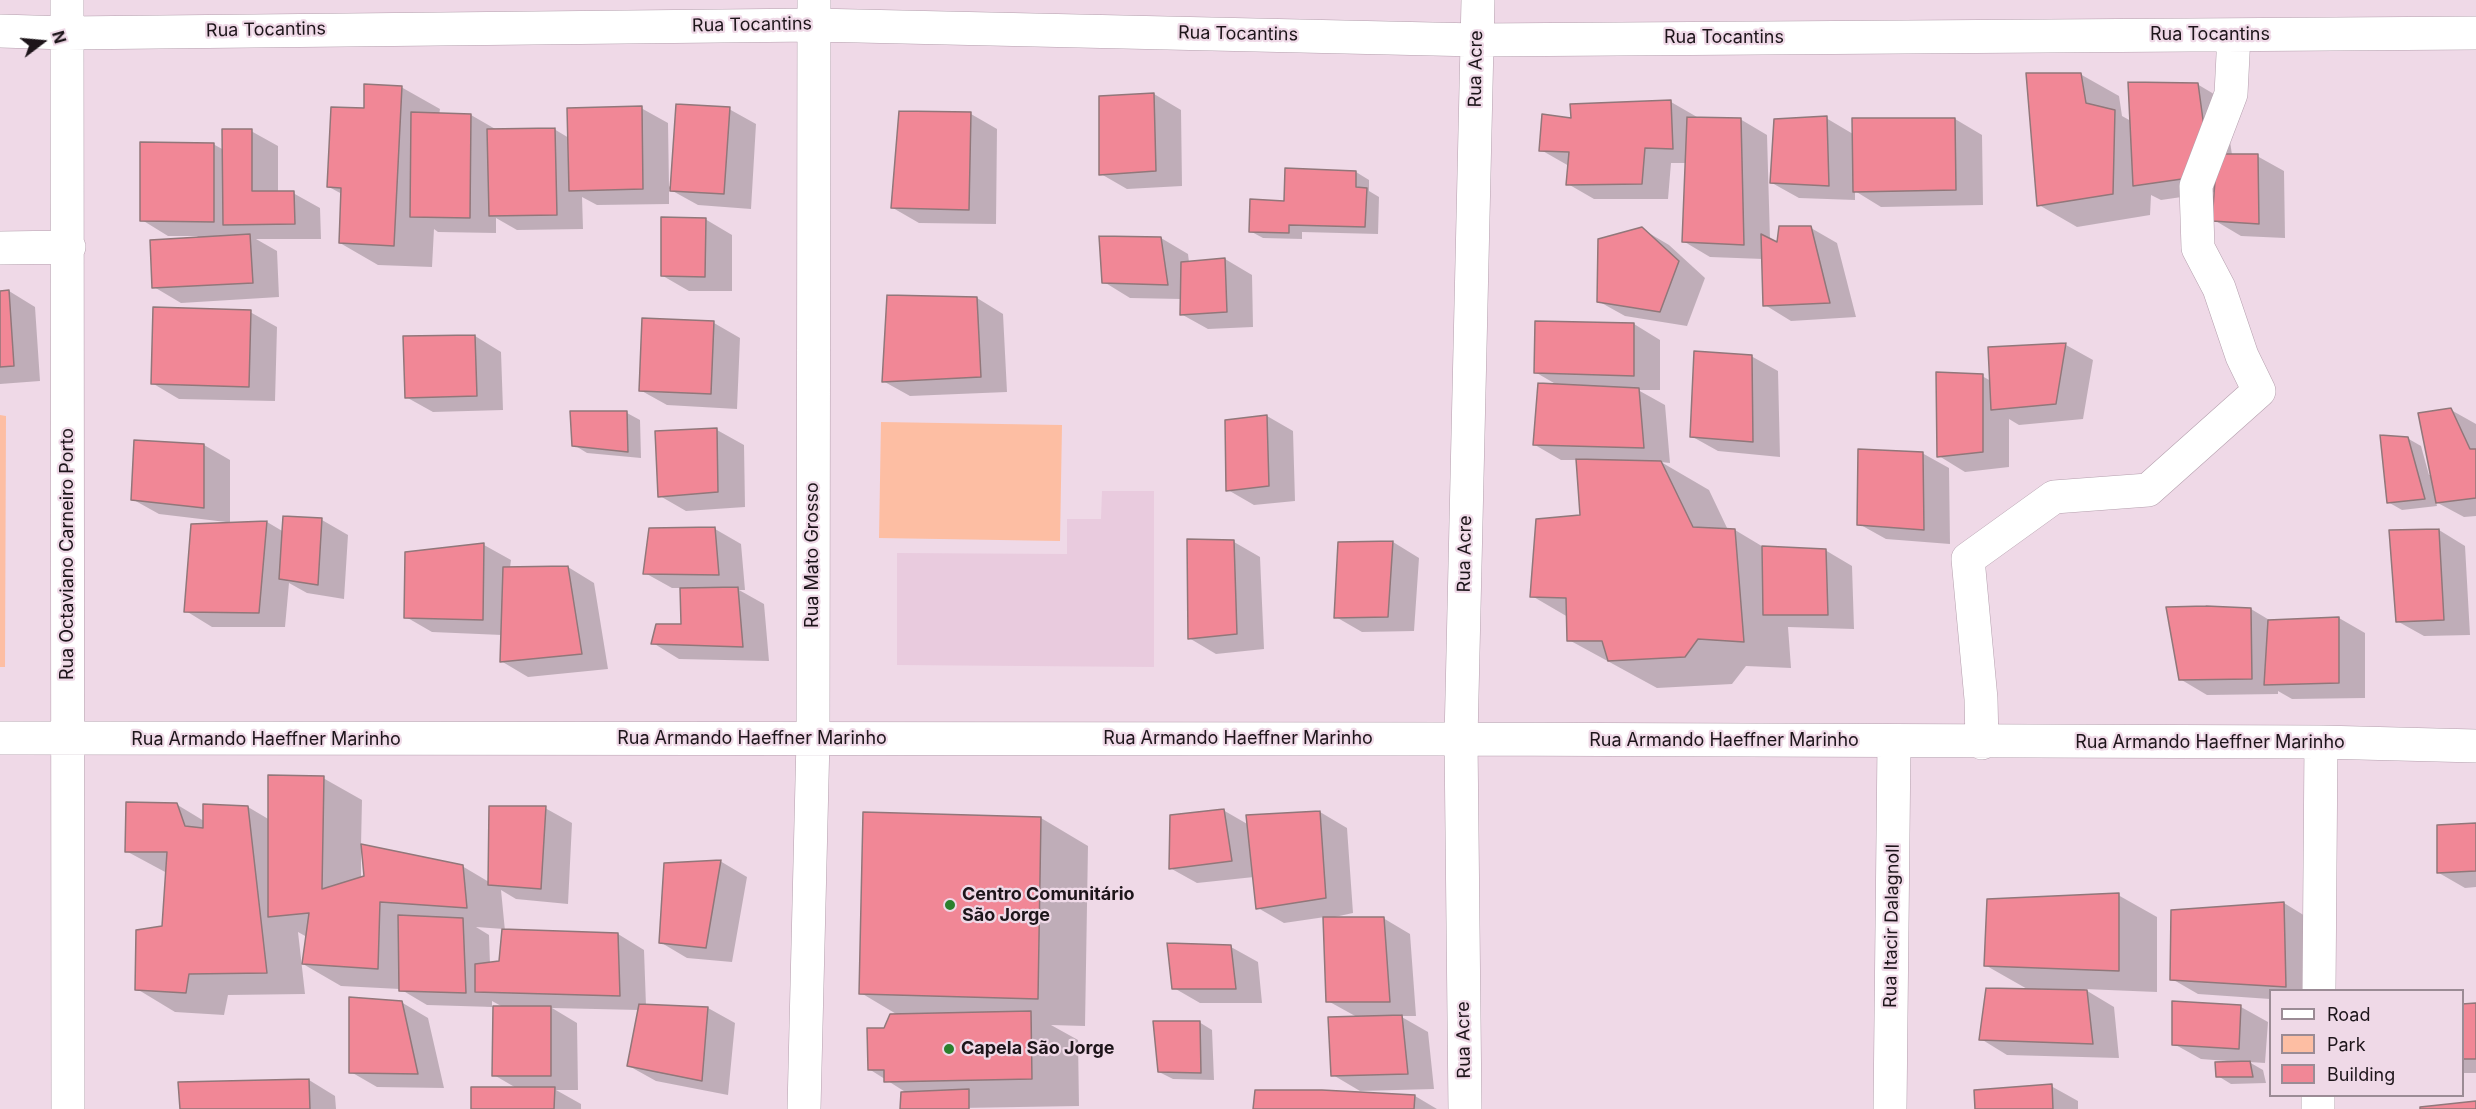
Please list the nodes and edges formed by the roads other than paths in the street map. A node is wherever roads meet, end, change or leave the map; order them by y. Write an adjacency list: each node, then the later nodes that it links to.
1 (67, 0): 5 (street, Rua Octaviano Carneiro Porto)
2 (1478, 0): 8 (street, Rua Acre)
3 (814, 12): 5 (street, Rua Tocantins); 8 (street, Rua Tocantins); 12 (street, Rua Mato Grosso)
4 (0, 31): 5 (street, Rua Tocantins)
5 (67, 33): 9 (street, Rua Octaviano Carneiro Porto)
6 (2476, 33): 7 (street, Rua Tocantins)
7 (2234, 35): 8 (street, Rua Tocantins); 17 (street)
8 (1477, 40): 13 (street, Rua Acre)
9 (69, 247): 10 (street); 14 (street, Rua Octaviano Carneiro Porto)
10 (0, 248)
11 (0, 738): 14 (street, Rua Armando Haeffner Marinho)
12 (813, 739): 13 (street, Rua Armando Haeffner Marinho); 14 (street, Rua Armando Haeffner Marinho); 21 (street, Rua Mato Grosso)
13 (1461, 739): 16 (street, Rua Armando Haeffner Marinho); 22 (street, Rua Acre)
14 (68, 740): 20 (street, Rua Octaviano Carneiro Porto)
15 (2321, 742): 17 (street, Rua Armando Haeffner Marinho); 18 (street, Rua Armando Haeffner Marinho); 19 (street)
16 (1894, 743): 17 (street, Rua Armando Haeffner Marinho); 23 (street, Rua Itacir Dalagnoll)
17 (1982, 743)
18 (2476, 746)
19 (2319, 989)
20 (68, 1109)
21 (804, 1109)
22 (1465, 1109)
23 (1890, 1109)

